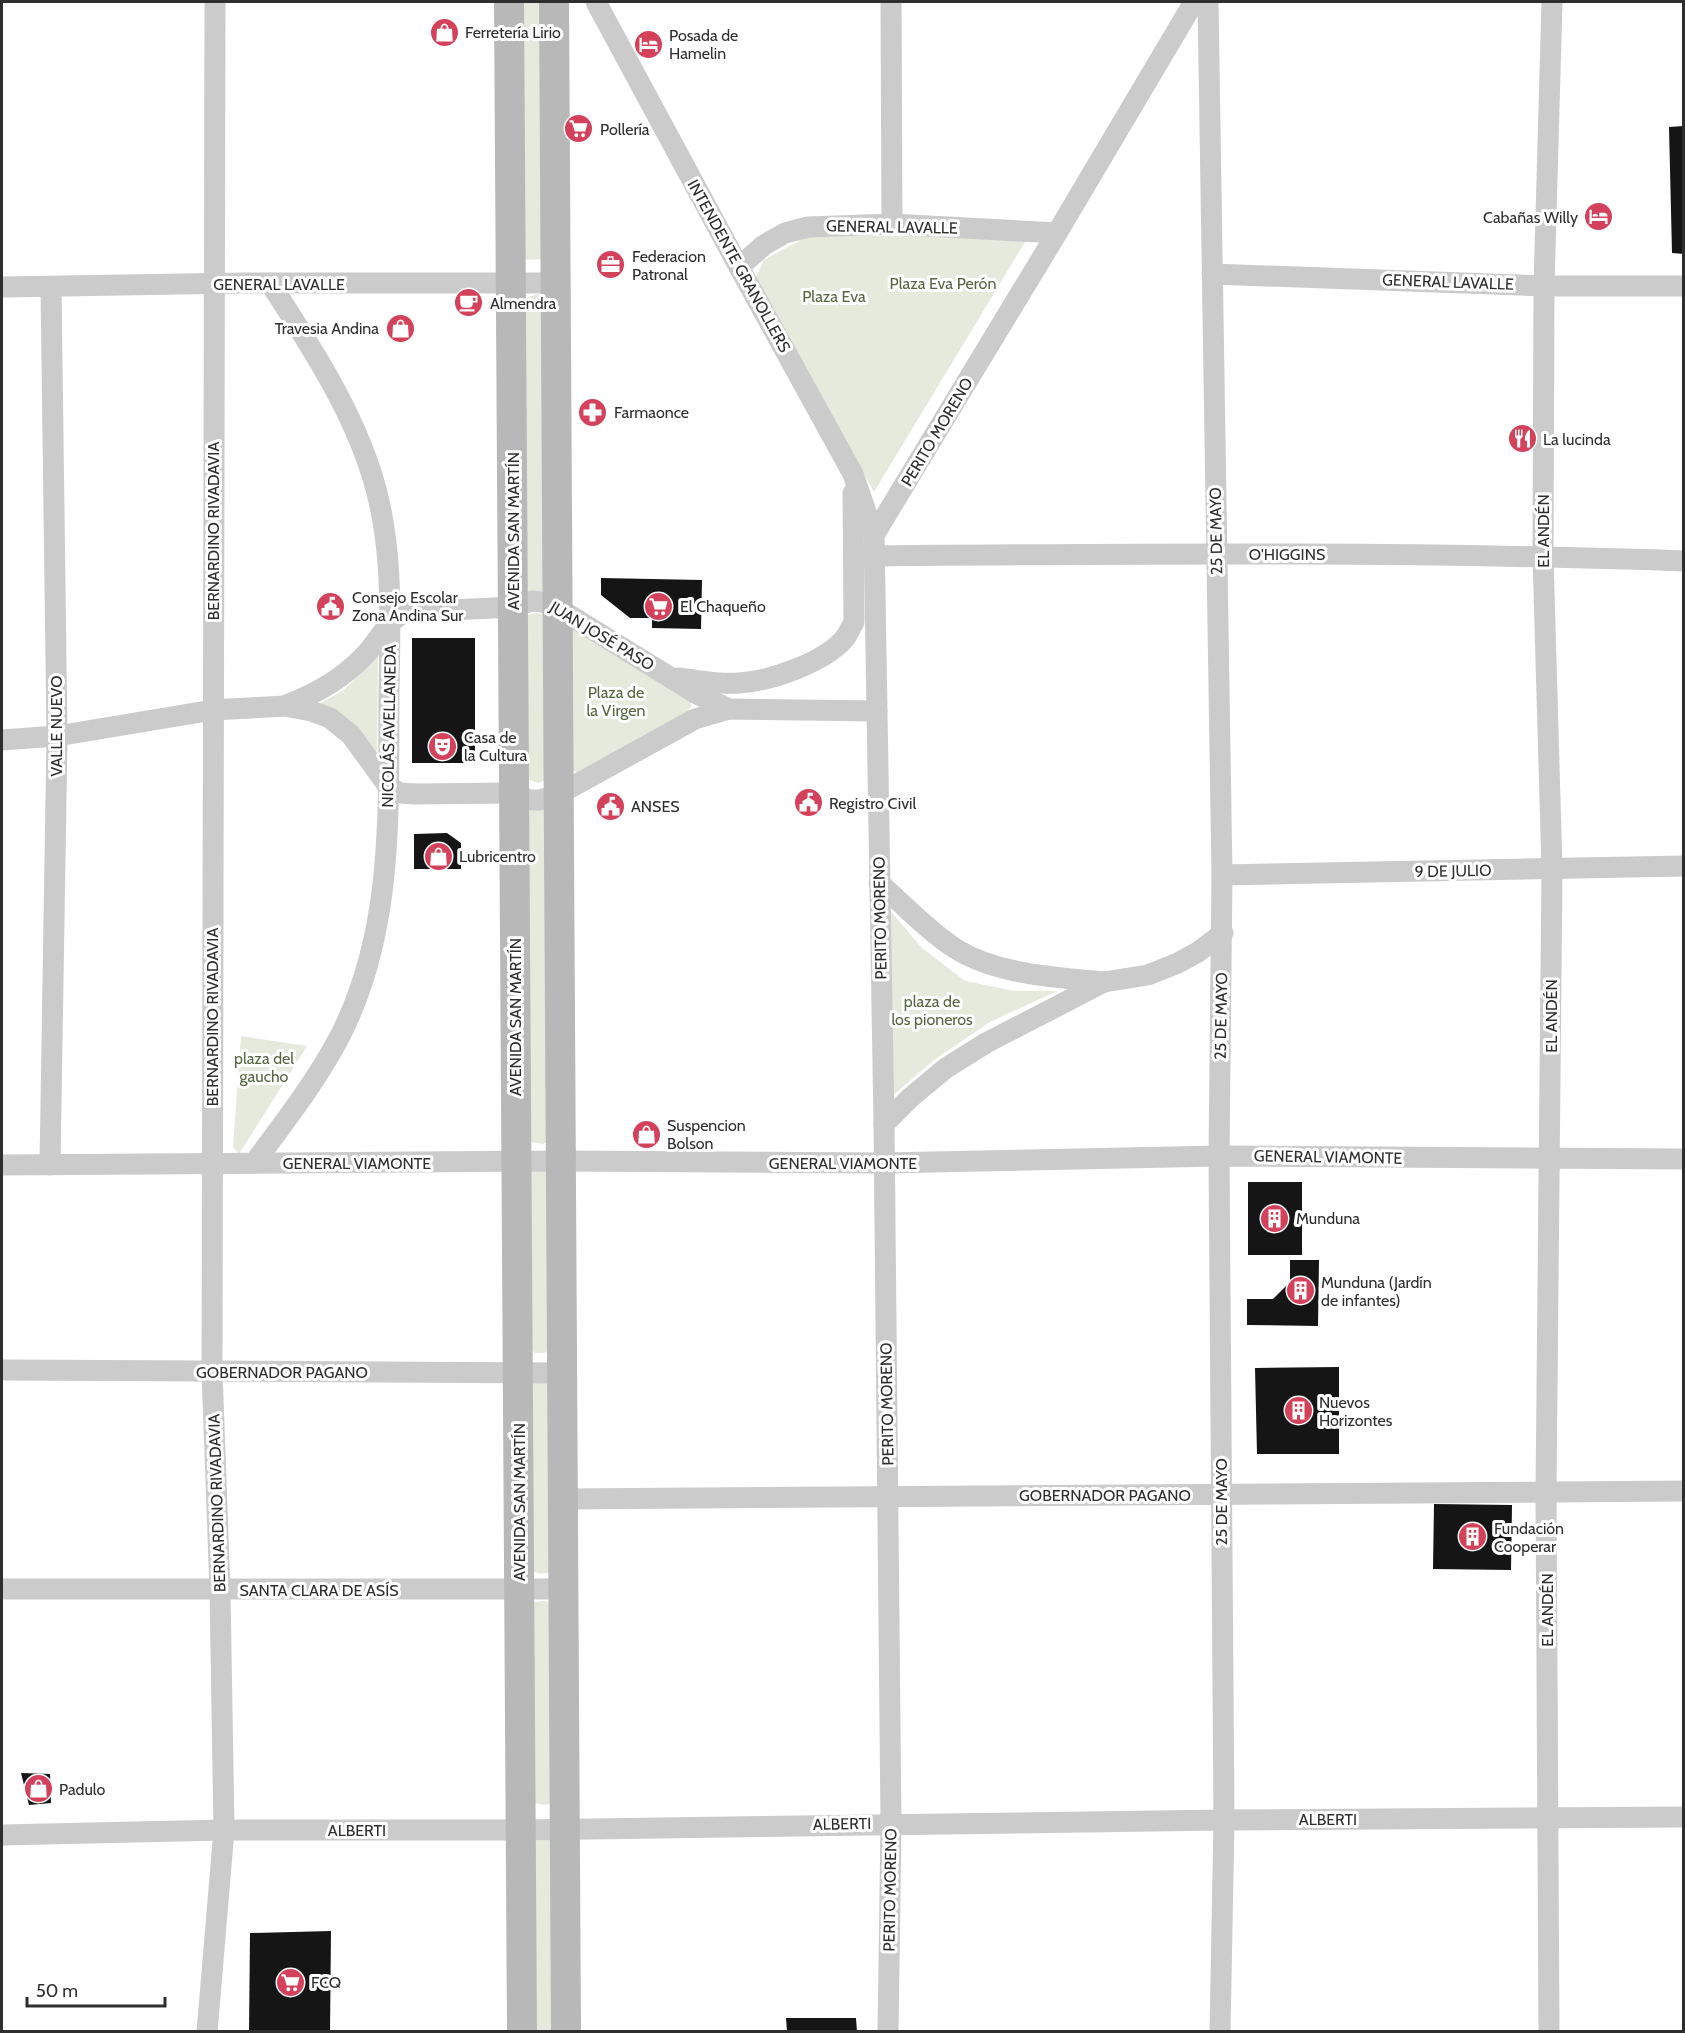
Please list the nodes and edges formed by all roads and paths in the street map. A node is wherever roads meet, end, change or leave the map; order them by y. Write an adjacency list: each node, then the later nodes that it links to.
1 (215, 2): 14 (street, BERNARDINO RIVADAVIA)
2 (509, 2): 15 (main road, AVENIDA SAN MARTÍN)
3 (554, 2): 16 (main road)
4 (596, 2): 11 (street, INTENDENTE GRANOLLERS)
5 (891, 2): 9 (street)
6 (1194, 2): 10 (street, PERITO MORENO)
7 (1208, 2): 12 (street, 25 DE MAYO)
8 (1552, 2): 17 (street, EL ANDÉN)
9 (892, 224): 10 (street, GENERAL LAVALLE); 11 (street, GENERAL LAVALLE)
10 (1057, 233): 22 (street, PERITO MORENO)
11 (739, 267): 21 (street, INTENDENTE GRANOLLERS)
12 (1212, 274): 17 (street, GENERAL LAVALLE); 23 (street, 25 DE MAYO)
13 (270, 283): 14 (street, GENERAL LAVALLE); 15 (street, GENERAL LAVALLE); 30 (street, NICOLÁS AVELLANEDA)
14 (214, 284): 20 (street, GENERAL LAVALLE); 34 (street, BERNARDINO RIVADAVIA)
15 (511, 284): 16 (street, GENERAL LAVALLE); 28 (main road, AVENIDA SAN MARTÍN)
16 (556, 284): 29 (main road)
17 (1544, 286): 18 (street, GENERAL LAVALLE); 26 (street, EL ANDÉN)
18 (1683, 286)
19 (2, 287): 20 (street, GENERAL LAVALLE)
20 (51, 287): 36 (street, VALLE NUEVO)
21 (853, 474): 22 (street, INTENDENTE GRANOLLERS); 24 (street)
22 (874, 535): 25 (street, PERITO MORENO)
23 (1217, 554): 25 (street, O'HIGGINS); 26 (street, O'HIGGINS); 43 (street, 25 DE MAYO)
24 (854, 556): 25 (street, O'HIGGINS); 31 (street)
25 (876, 556): 35 (street, PERITO MORENO)
26 (1543, 556): 27 (street, O'HIGGINS); 42 (street, EL ANDÉN)
27 (1683, 561)
28 (513, 607): 29 (street, JUAN JOSÉ PASO); 30 (street, JUAN JOSÉ PASO); 39 (main road, AVENIDA SAN MARTÍN)
29 (558, 608): 31 (street, JUAN JOSÉ PASO); 40 (main road)
30 (390, 624): 32 (street, JUAN JOSÉ PASO); 38 (street, NICOLÁS AVELLANEDA)
31 (669, 676): 33 (street, JUAN JOSÉ PASO)
32 (285, 706): 34 (street, JUAN JOSÉ PASO); 38 (street, JUAN JOSÉ PASO)
33 (729, 709): 35 (street, JUAN JOSÉ PASO); 40 (street, JUAN JOSÉ PASO)
34 (213, 710): 36 (street, JUAN JOSÉ PASO); 55 (street, BERNARDINO RIVADAVIA)
35 (877, 711): 44 (street, PERITO MORENO)
36 (57, 736): 37 (street, JUAN JOSÉ PASO); 57 (street, VALLE NUEVO)
37 (2, 740)
38 (388, 786): 39 (street, JUAN JOSÉ PASO); 53 (street, NICOLÁS AVELLANEDA)
39 (514, 793): 40 (street, JUAN JOSÉ PASO); 51 (main road, AVENIDA SAN MARTÍN)
40 (559, 794): 52 (main road)
41 (1683, 866): 42 (street, 9 DE JULIO)
42 (1552, 869): 43 (street, 9 DE JULIO); 49 (street, EL ANDÉN)
43 (1222, 875): 45 (street, 25 DE MAYO)
44 (879, 883): 46 (street); 47 (street, PERITO MORENO)
45 (1223, 933): 46 (street); 48 (street, 25 DE MAYO)
46 (1104, 982): 47 (street)
47 (884, 1124): 54 (street, PERITO MORENO)
48 (1219, 1156): 49 (street, GENERAL VIAMONTE); 54 (street, GENERAL VIAMONTE); 64 (street, 25 DE MAYO)
49 (1550, 1159): 50 (street, GENERAL VIAMONTE); 63 (street, EL ANDÉN)
50 (1683, 1159)
51 (516, 1161): 52 (street, GENERAL VIAMONTE); 53 (street, GENERAL VIAMONTE); 60 (main road, AVENIDA SAN MARTÍN)
52 (561, 1161): 54 (street, GENERAL VIAMONTE); 61 (main road)
53 (254, 1163): 55 (street, GENERAL VIAMONTE)
54 (884, 1163): 65 (street, PERITO MORENO)
55 (212, 1164): 57 (street, GENERAL VIAMONTE); 59 (street, BERNARDINO RIVADAVIA)
56 (2, 1165): 57 (street, GENERAL VIAMONTE)
57 (50, 1165)
58 (2, 1370): 59 (street, GOBERNADOR PAGANO)
59 (212, 1371): 60 (street, GOBERNADOR PAGANO); 70 (street, BERNARDINO RIVADAVIA)
60 (518, 1372): 61 (street, GOBERNADOR PAGANO); 67 (main road, AVENIDA SAN MARTÍN)
61 (562, 1373): 66 (main road)
62 (1683, 1491): 63 (street, GOBERNADOR PAGANO)
63 (1546, 1492): 64 (street, GOBERNADOR PAGANO); 72 (street, EL ANDÉN)
64 (1221, 1495): 65 (street, GOBERNADOR PAGANO); 73 (street, 25 DE MAYO)
65 (888, 1497): 66 (street, GOBERNADOR PAGANO); 74 (street, PERITO MORENO)
66 (563, 1499): 68 (main road)
67 (519, 1589): 68 (street, SANTA CLARA DE ASÍS); 70 (street, SANTA CLARA DE ASÍS); 77 (main road, AVENIDA SAN MARTÍN)
68 (564, 1589): 75 (main road)
69 (2, 1590): 70 (street, SANTA CLARA DE ASÍS)
70 (220, 1590): 76 (street, BERNARDINO RIVADAVIA)
71 (1683, 1817): 72 (street, ALBERTI)
72 (1548, 1818): 73 (street, ALBERTI); 84 (street, EL ANDÉN)
73 (1224, 1820): 74 (street, ALBERTI); 83 (street, 25 DE MAYO)
74 (891, 1824): 75 (street, ALBERTI); 82 (street, PERITO MORENO)
75 (565, 1828): 77 (street, ALBERTI); 81 (main road)
76 (224, 1830): 77 (street, ALBERTI); 78 (street, ALBERTI); 79 (street, BERNARDINO RIVADAVIA)
77 (521, 1830): 80 (main road, AVENIDA SAN MARTÍN)
78 (2, 1836)
79 (207, 2031)
80 (522, 2031)
81 (566, 2031)
82 (888, 2031)
83 (1220, 2031)
84 (1549, 2031)

